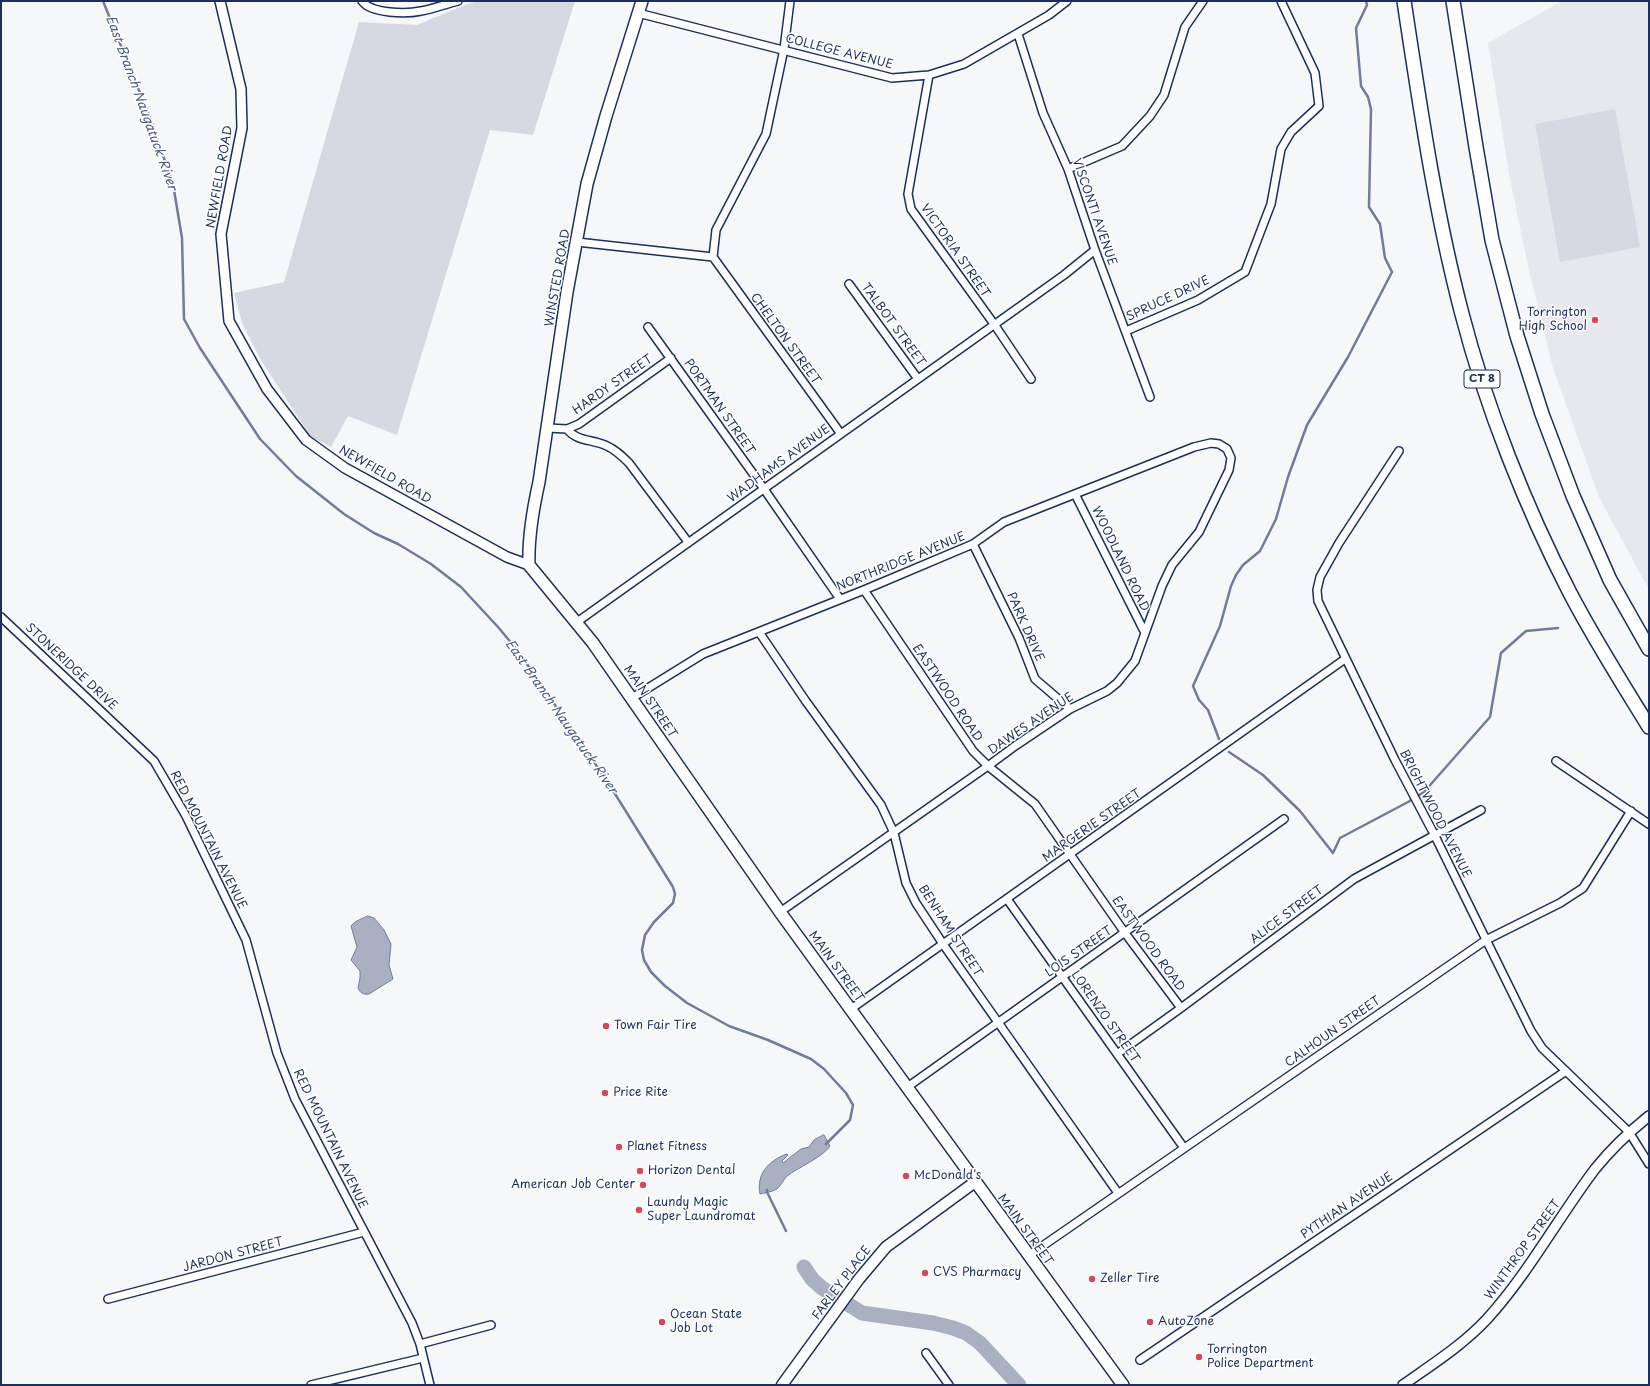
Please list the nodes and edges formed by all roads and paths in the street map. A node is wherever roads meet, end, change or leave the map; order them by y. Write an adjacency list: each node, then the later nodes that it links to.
1 (220, 1): 36 (street, NEWFIELD ROAD)
2 (362, 1): 3 (street)
3 (458, 1)
4 (642, 1): 11 (main road, WINSTED ROAD)
5 (790, 1): 13 (street)
6 (1067, 1): 12 (street, COLLEGE AVENUE)
7 (1203, 1): 15 (street)
8 (1281, 1): 22 (street, SPRUCE DRIVE)
9 (1404, 1): 47 (highway, CT 8)
10 (1453, 1): 43 (highway)
11 (638, 13): 13 (street, COLLEGE AVENUE); 16 (main road, WINSTED ROAD)
12 (1018, 34): 14 (street, COLLEGE AVENUE); 15 (street, VISCONTI AVENUE)
13 (784, 49): 14 (street, COLLEGE AVENUE); 18 (street)
14 (929, 74): 20 (street, VICTORIA STREET)
15 (1068, 169): 17 (street, VISCONTI AVENUE)
16 (577, 242): 18 (street); 27 (main road, WINSTED ROAD)
17 (1095, 250): 20 (street, WADHAMS AVENUE); 22 (street, VISCONTI AVENUE)
18 (713, 257): 29 (street, CHELTON STREET)
19 (849, 284): 24 (street, TALBOT STREET)
20 (994, 324): 24 (street, WADHAMS AVENUE); 25 (street, VICTORIA STREET)
21 (648, 327): 23 (street, PORTMAN STREET)
22 (1126, 331): 26 (street, VISCONTI AVENUE)
23 (671, 358): 28 (street, HARDY STREET); 32 (street, PORTMAN STREET)
24 (918, 379): 29 (street, WADHAMS AVENUE)
25 (1031, 379)
26 (1150, 397)
27 (548, 428): 28 (street); 36 (main road, WINSTED ROAD)
28 (568, 429): 34 (street)
29 (840, 434): 32 (street, WADHAMS AVENUE)
30 (1399, 451): 44 (street, BRIGHTWOOD AVENUE)
31 (1229, 470): 33 (street, NORTHRIDGE AVENUE); 42 (street, DAWES AVENUE)
32 (764, 489): 34 (street, WADHAMS AVENUE); 38 (street, PORTMAN STREET)
33 (1075, 494): 35 (street, NORTHRIDGE AVENUE); 42 (street, WOODLAND ROAD)
34 (688, 542): 40 (street, WADHAMS AVENUE)
35 (973, 544): 37 (street, NORTHRIDGE AVENUE); 46 (street, PARK DRIVE)
36 (529, 565): 40 (main road, MAIN STREET)
37 (864, 590): 38 (street, NORTHRIDGE AVENUE); 50 (street, EASTWOOD ROAD)
38 (840, 599): 41 (street, NORTHRIDGE AVENUE)
39 (1, 617): 48 (street, STONERIDGE DRIVE)
40 (576, 622): 45 (main road, MAIN STREET)
41 (758, 632): 45 (street, NORTHRIDGE AVENUE); 55 (street, BENHAM STREET)
42 (1144, 633): 46 (street, DAWES AVENUE)
43 (1649, 649)
44 (1345, 659): 56 (street, BRIGHTWOOD AVENUE); 57 (street, MARGERIE STREET)
45 (632, 698): 59 (main road, MAIN STREET)
46 (1070, 709): 50 (street, DAWES AVENUE)
47 (1649, 727)
48 (126, 734): 76 (street, RED MOUNTAIN AVENUE)
49 (1556, 761): 52 (street)
50 (988, 766): 55 (street, DAWES AVENUE); 57 (street, EASTWOOD ROAD)
51 (1480, 810): 56 (street, ALICE STREET)
52 (1631, 811): 54 (street); 61 (street, CALHOUN STREET)
53 (1284, 819): 60 (street, LOIS STREET)
54 (1649, 824)
55 (894, 833): 59 (street, DAWES AVENUE); 62 (street, BENHAM STREET)
56 (1435, 836): 61 (street, BRIGHTWOOD AVENUE); 64 (street, ALICE STREET)
57 (1071, 855): 58 (street, MARGERIE STREET); 60 (street, EASTWOOD ROAD)
58 (1007, 899): 62 (street, MARGERIE STREET); 63 (street, LORENZO STREET)
59 (780, 912): 65 (main road, MAIN STREET)
60 (1125, 933): 63 (street, LOIS STREET); 64 (street, EASTWOOD ROAD)
61 (1486, 940): 68 (street, BRIGHTWOOD AVENUE); 72 (street, CALHOUN STREET)
62 (943, 944): 65 (street, MARGERIE STREET); 66 (street, BENHAM STREET)
63 (1062, 977): 66 (street, LOIS STREET); 67 (street, LORENZO STREET)
64 (1181, 1008): 67 (street, ALICE STREET)
65 (851, 1009): 69 (main road, MAIN STREET)
66 (998, 1023): 69 (street, LOIS STREET); 75 (street, BENHAM STREET)
67 (1117, 1054): 72 (street, LORENZO STREET)
68 (1566, 1071): 71 (street, BRIGHTWOOD AVENUE); 83 (street, PYTHIAN AVENUE)
69 (906, 1088): 74 (main road, MAIN STREET)
70 (1649, 1116): 71 (street, WINTHROP STREET)
71 (1629, 1132): 73 (street, BRIGHTWOOD AVENUE); 89 (street, WINTHROP STREET)
72 (1184, 1148): 75 (street, CALHOUN STREET)
73 (1649, 1164)
74 (974, 1182): 77 (main road, MAIN STREET); 87 (main road, FARLEY PLACE)
75 (1118, 1193): 77 (street, CALHOUN STREET)
76 (364, 1232): 78 (street, JARDON STREET); 80 (street, RED MOUNTAIN AVENUE)
77 (1028, 1256): 84 (main road, MAIN STREET)
78 (108, 1299)
79 (491, 1325): 80 (street)
80 (420, 1344): 82 (street, RED MOUNTAIN AVENUE)
81 (926, 1352): 88 (street)
82 (423, 1358): 85 (street); 86 (street, RED MOUNTAIN AVENUE)
83 (1140, 1360)
84 (1118, 1382)
85 (311, 1385)
86 (430, 1385)
87 (782, 1385)
88 (949, 1385)
89 (1403, 1385)

